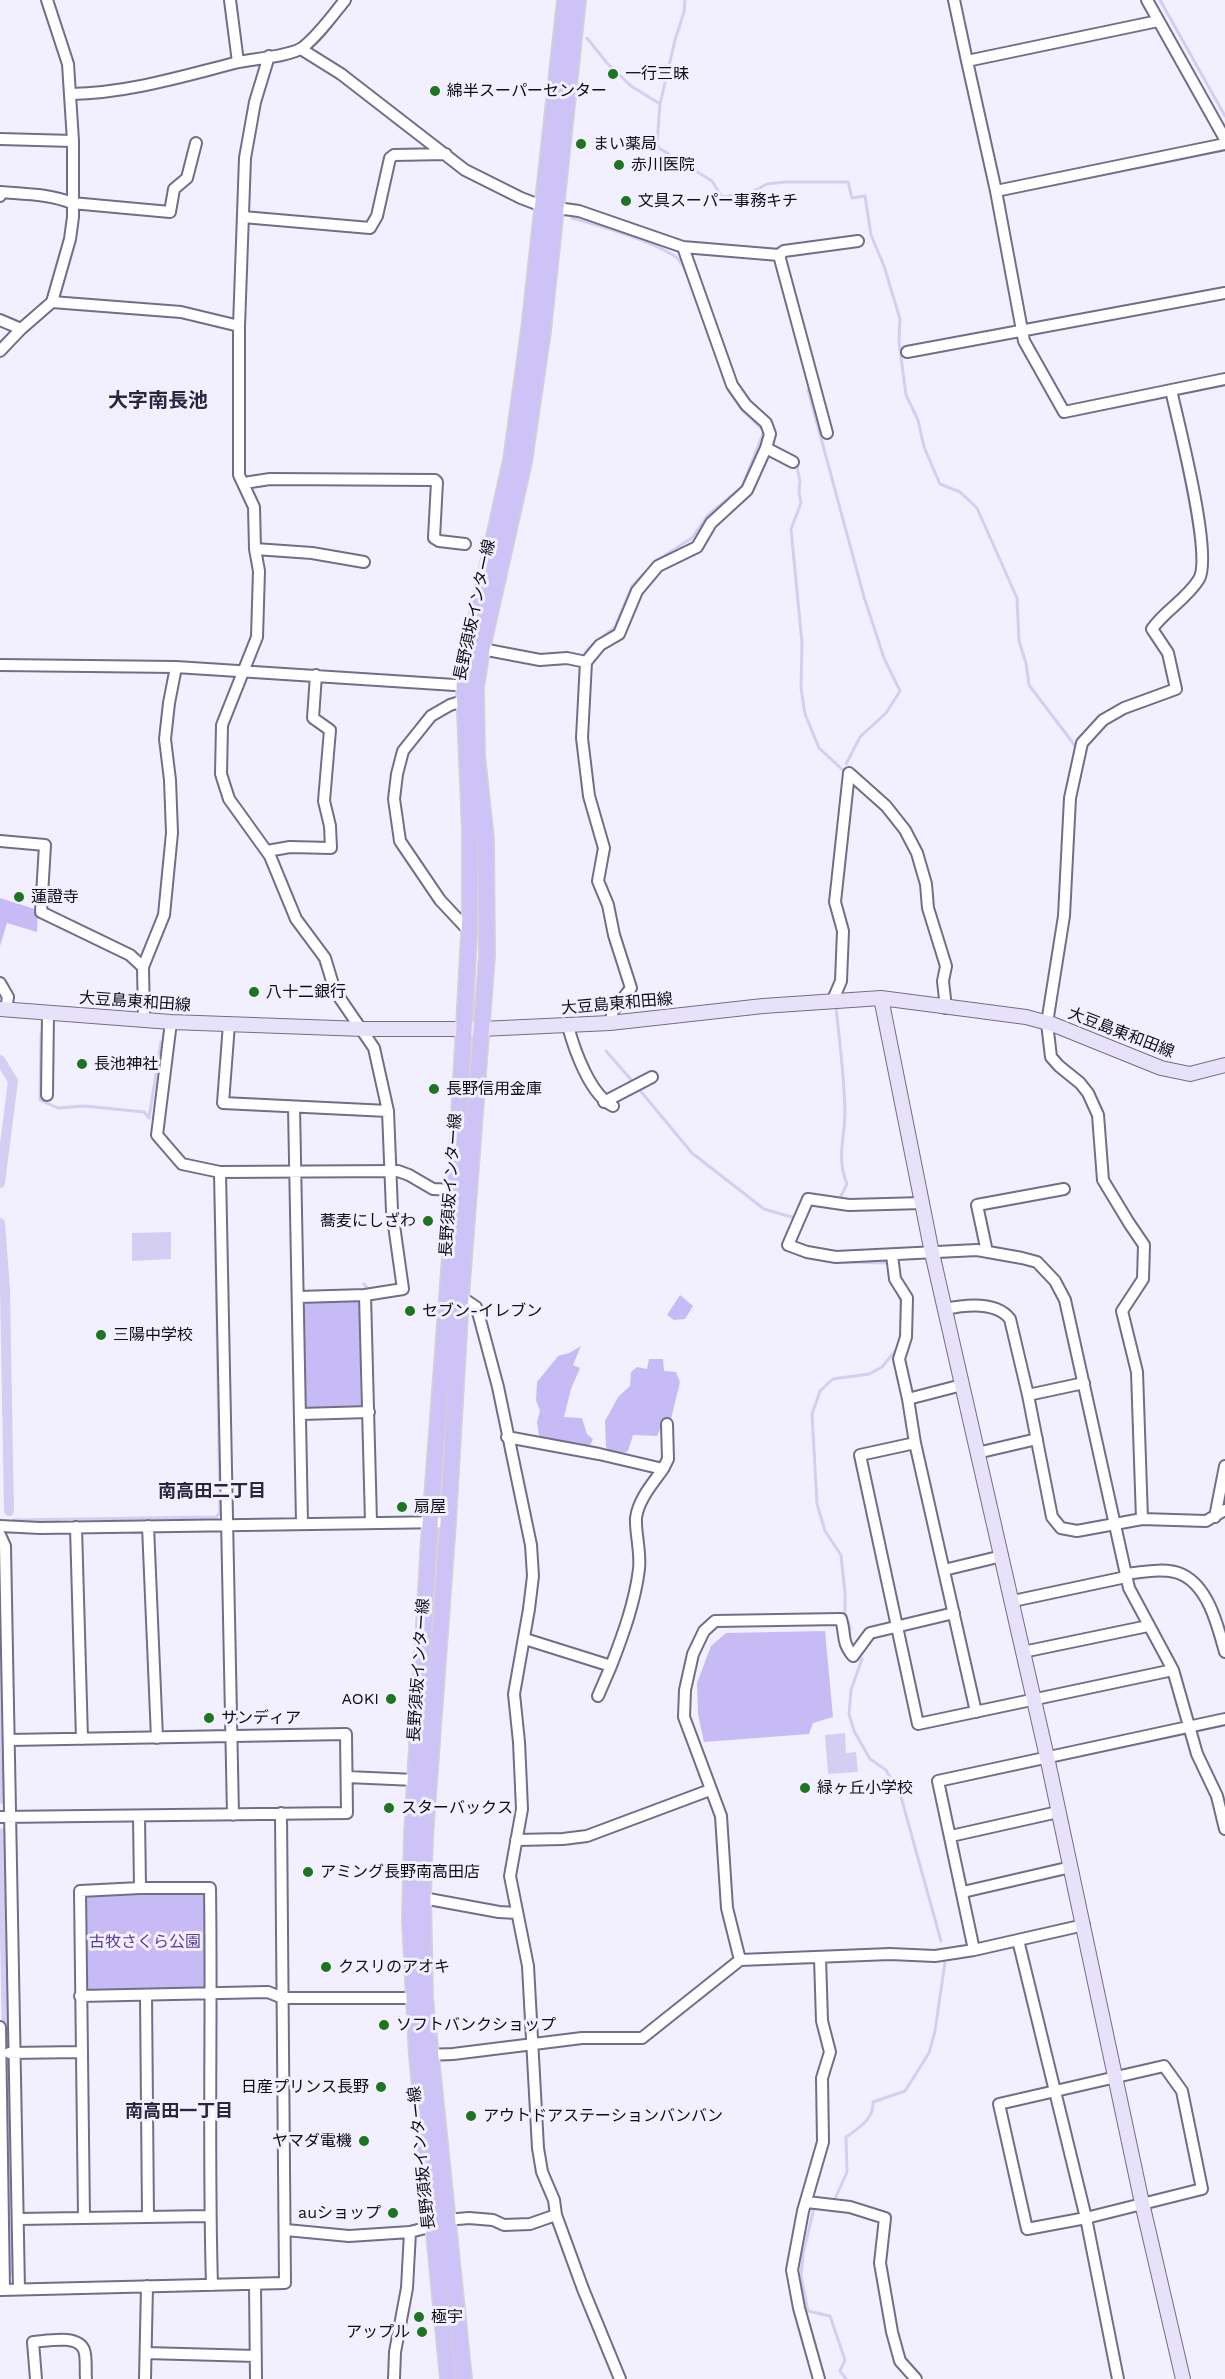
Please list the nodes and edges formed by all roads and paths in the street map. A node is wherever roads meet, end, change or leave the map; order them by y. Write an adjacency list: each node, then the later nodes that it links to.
1 (47, 0): 13 (street)
2 (230, 0): 12 (street)
3 (345, 0): 9 (street)
4 (566, 0): 22 (main road, 長野須坂インター線)
5 (578, 0): 22 (main road, 長野須坂インター線)
6 (954, 0): 11 (street)
7 (1147, 0): 8 (street)
8 (1158, 21): 11 (street); 16 (street)
9 (301, 49): 10 (street); 18 (street)
10 (269, 56): 12 (street); 23 (street)
11 (968, 61): 19 (street)
12 (238, 62): 13 (street)
13 (71, 94): 15 (street)
14 (0, 139): 15 (street)
15 (73, 141): 21 (street)
16 (1225, 141): 19 (street)
17 (196, 143): 21 (street)
18 (446, 154): 22 (street); 23 (street)
19 (996, 191): 32 (street)
20 (0, 196): 21 (street)
21 (72, 203): 28 (street)
22 (549, 207): 25 (street); 44 (main road, 長野須坂インター線); 50 (main road, 長野須坂インター線)
23 (243, 217): 30 (street)
24 (858, 241): 26 (street)
25 (683, 247): 26 (street); 38 (street)
26 (779, 255): 37 (street)
27 (1225, 293): 32 (street)
28 (52, 302): 30 (street); 31 (street)
29 (0, 320): 31 (street)
30 (239, 326): 40 (street)
31 (21, 329): 33 (street)
32 (1022, 329): 34 (street); 36 (street)
33 (0, 351)
34 (908, 352)
35 (1225, 379): 36 (street)
36 (1171, 390): 64 (street)
37 (827, 434)
38 (766, 448): 39 (street); 45 (street)
39 (793, 462)
40 (243, 483): 41 (street); 42 (street)
41 (465, 544)
42 (255, 549): 43 (street); 48 (street)
43 (364, 562)
44 (482, 650): 45 (street); 50 (main road, 長野須坂インター線)
45 (586, 662): 63 (street)
46 (0, 665): 47 (street)
47 (176, 667): 48 (street); 54 (street)
48 (242, 670): 49 (street); 52 (street)
49 (316, 675): 50 (street); 52 (street)
50 (468, 691): 53 (main road, 長野須坂インター線); 53 (street); 69 (main road, 長野須坂インター線)
51 (0, 841): 54 (street)
52 (267, 850): 67 (street)
53 (469, 931): 68 (main road, 長野須坂インター線)
54 (143, 967): 61 (street)
55 (0, 983): 59 (street)
56 (881, 998): 57 (street, 大豆島東和田線); 58 (street, 大豆島東和田線); 80 (street)
57 (832, 1002): 58 (street); 63 (street, 大豆島東和田線)
58 (946, 1008): 64 (street, 大豆島東和田線)
59 (3, 1009): 60 (street, 大豆島東和田線)
60 (48, 1012): 61 (street, 大豆島東和田線); 72 (street)
61 (144, 1020): 62 (street, 大豆島東和田線)
62 (171, 1022): 65 (street, 大豆島東和田線); 75 (street)
63 (610, 1023): 66 (street, 大豆島東和田線)
64 (1047, 1023): 70 (street, 大豆島東和田線); 103 (street)
65 (230, 1024): 67 (street, 大豆島東和田線); 73 (street)
66 (568, 1026): 69 (street, 大豆島東和田線); 71 (street)
67 (363, 1029): 68 (street, 大豆島東和田線); 74 (street)
68 (463, 1029): 69 (street, 大豆島東和田線); 79 (main road, 長野須坂インター線)
69 (481, 1029): 86 (main road, 長野須坂インター線)
70 (1225, 1065)
71 (652, 1077)
72 (47, 1095)
73 (294, 1107): 74 (street); 77 (street)
74 (388, 1111): 76 (street)
75 (220, 1172): 77 (street); 109 (street)
76 (391, 1172): 77 (street); 79 (street); 84 (street)
77 (296, 1173): 85 (street)
78 (1064, 1189): 81 (street)
79 (455, 1190): 104 (main road, 長野須坂インター線)
80 (923, 1203): 82 (street); 83 (street)
81 (987, 1252): 82 (street); 88 (street)
82 (932, 1253): 83 (street); 87 (street)
83 (892, 1255): 91 (street)
84 (365, 1295): 85 (street); 92 (street)
85 (299, 1297): 93 (street)
86 (461, 1297): 95 (street); 106 (main road, 長野須坂インター線)
87 (945, 1309): 89 (street); 90 (street)
88 (1084, 1383): 90 (street); 108 (street)
89 (962, 1385): 91 (street); 98 (street)
90 (1028, 1395): 96 (street)
91 (908, 1399): 97 (street)
92 (369, 1412): 93 (street); 105 (street)
93 (301, 1414): 107 (street)
94 (667, 1424): 100 (street)
95 (507, 1437): 100 (street); 121 (street)
96 (1037, 1439): 98 (street); 108 (street)
97 (915, 1443): 115 (street); 119 (street)
98 (977, 1453): 114 (street)
99 (1225, 1466): 102 (street)
100 (663, 1469): 124 (street)
101 (1225, 1510): 102 (street)
102 (1215, 1516): 103 (street)
103 (1142, 1520): 108 (street)
104 (430, 1521): 105 (street); 106 (street); 137 (main road, 長野須坂インター線)
105 (371, 1522): 107 (street)
106 (448, 1522): 150 (main road, 長野須坂インター線)
107 (302, 1523): 109 (street)
108 (1114, 1523): 116 (street)
109 (227, 1524): 111 (street); 131 (street)
110 (0, 1526): 112 (street)
111 (148, 1526): 112 (street); 132 (street)
112 (76, 1527): 133 (street)
113 (0, 1535): 134 (street)
114 (1002, 1556): 115 (street); 117 (street)
115 (944, 1570): 118 (street)
116 (1126, 1575): 117 (street); 120 (street); 123 (street)
117 (1013, 1601): 122 (street)
118 (954, 1613): 119 (street); 128 (street)
119 (897, 1626): 128 (street); 138 (street)
120 (1148, 1626): 122 (street); 125 (street)
121 (525, 1640): 124 (street); 146 (street)
122 (1023, 1652): 127 (street)
123 (1225, 1652)
124 (611, 1666): 126 (street)
125 (1173, 1670): 127 (street); 130 (street)
126 (598, 1696)
127 (1033, 1699): 128 (street); 135 (street)
128 (976, 1712)
129 (1225, 1719): 130 (street)
130 (1189, 1728): 135 (street); 144 (street)
131 (231, 1736): 132 (street); 136 (street); 141 (street)
132 (157, 1738): 133 (street)
133 (82, 1739): 134 (street)
134 (9, 1740): 143 (street)
135 (1047, 1757): 139 (street); 145 (street)
136 (347, 1777): 137 (street); 140 (street)
137 (415, 1780): 161 (main road, 長野須坂インター線)
138 (710, 1790): 146 (street); 156 (street)
139 (1058, 1812): 145 (street); 147 (street)
140 (281, 1813): 141 (street); 160 (street)
141 (233, 1815): 142 (street)
142 (139, 1816): 143 (street); 148 (street)
143 (5, 1817): 165 (street)
144 (1225, 1828)
145 (951, 1836): 149 (street)
146 (516, 1840): 151 (street)
147 (1071, 1867): 149 (street); 152 (street)
148 (140, 1888): 157 (street); 159 (street)
149 (963, 1892): 154 (street)
150 (423, 1898): 151 (street); 161 (main road, 長野須坂インター線)
151 (517, 1913): 163 (street)
152 (1084, 1925): 153 (street); 168 (street)
153 (1018, 1940): 154 (street); 169 (street)
154 (974, 1950): 155 (street)
155 (820, 1958): 156 (street); 170 (street)
156 (740, 1960): 163 (street)
157 (212, 1994): 158 (street); 160 (street); 173 (street)
158 (146, 1995): 159 (street); 174 (street)
159 (80, 1996): 164 (street)
160 (282, 1998): 161 (street); 179 (street)
161 (419, 1998): 167 (main road, 長野須坂インター線)
162 (0, 2027): 166 (street)
163 (533, 2044): 167 (street); 172 (street)
164 (81, 2052): 165 (street); 175 (street)
165 (15, 2053): 166 (street); 177 (street)
166 (0, 2054): 185 (street)
167 (424, 2055): 178 (main road, 長野須坂インター線)
168 (1115, 2076): 169 (street); 171 (street); 171 (street)
169 (1056, 2091): 176 (street); 176 (street)
170 (807, 2202): 196 (street); 197 (street)
171 (1142, 2203): 176 (street); 199 (street)
172 (556, 2215): 178 (street); 195 (street)
173 (210, 2216): 174 (street); 182 (street)
174 (148, 2217): 175 (street)
175 (84, 2218): 177 (street)
176 (1086, 2218): 198 (street)
177 (18, 2219): 184 (street)
178 (439, 2223): 180 (street); 193 (main road, 長野須坂インター線); 194 (main road, 長野須坂インター線)
179 (286, 2230): 180 (street); 181 (street)
180 (410, 2232): 192 (street)
181 (255, 2284): 182 (street); 187 (street)
182 (212, 2285): 183 (street)
183 (147, 2286): 184 (street); 186 (street)
184 (19, 2289): 185 (street)
185 (2, 2290)
186 (146, 2353): 187 (street); 190 (street)
187 (256, 2356): 191 (street)
188 (36, 2379): 189 (street)
189 (86, 2379)
190 (145, 2379)
191 (256, 2379)
192 (394, 2379)
193 (448, 2379)
194 (464, 2379)
195 (620, 2379)
196 (819, 2379)
197 (916, 2379)
198 (1118, 2379)
199 (1183, 2379)

